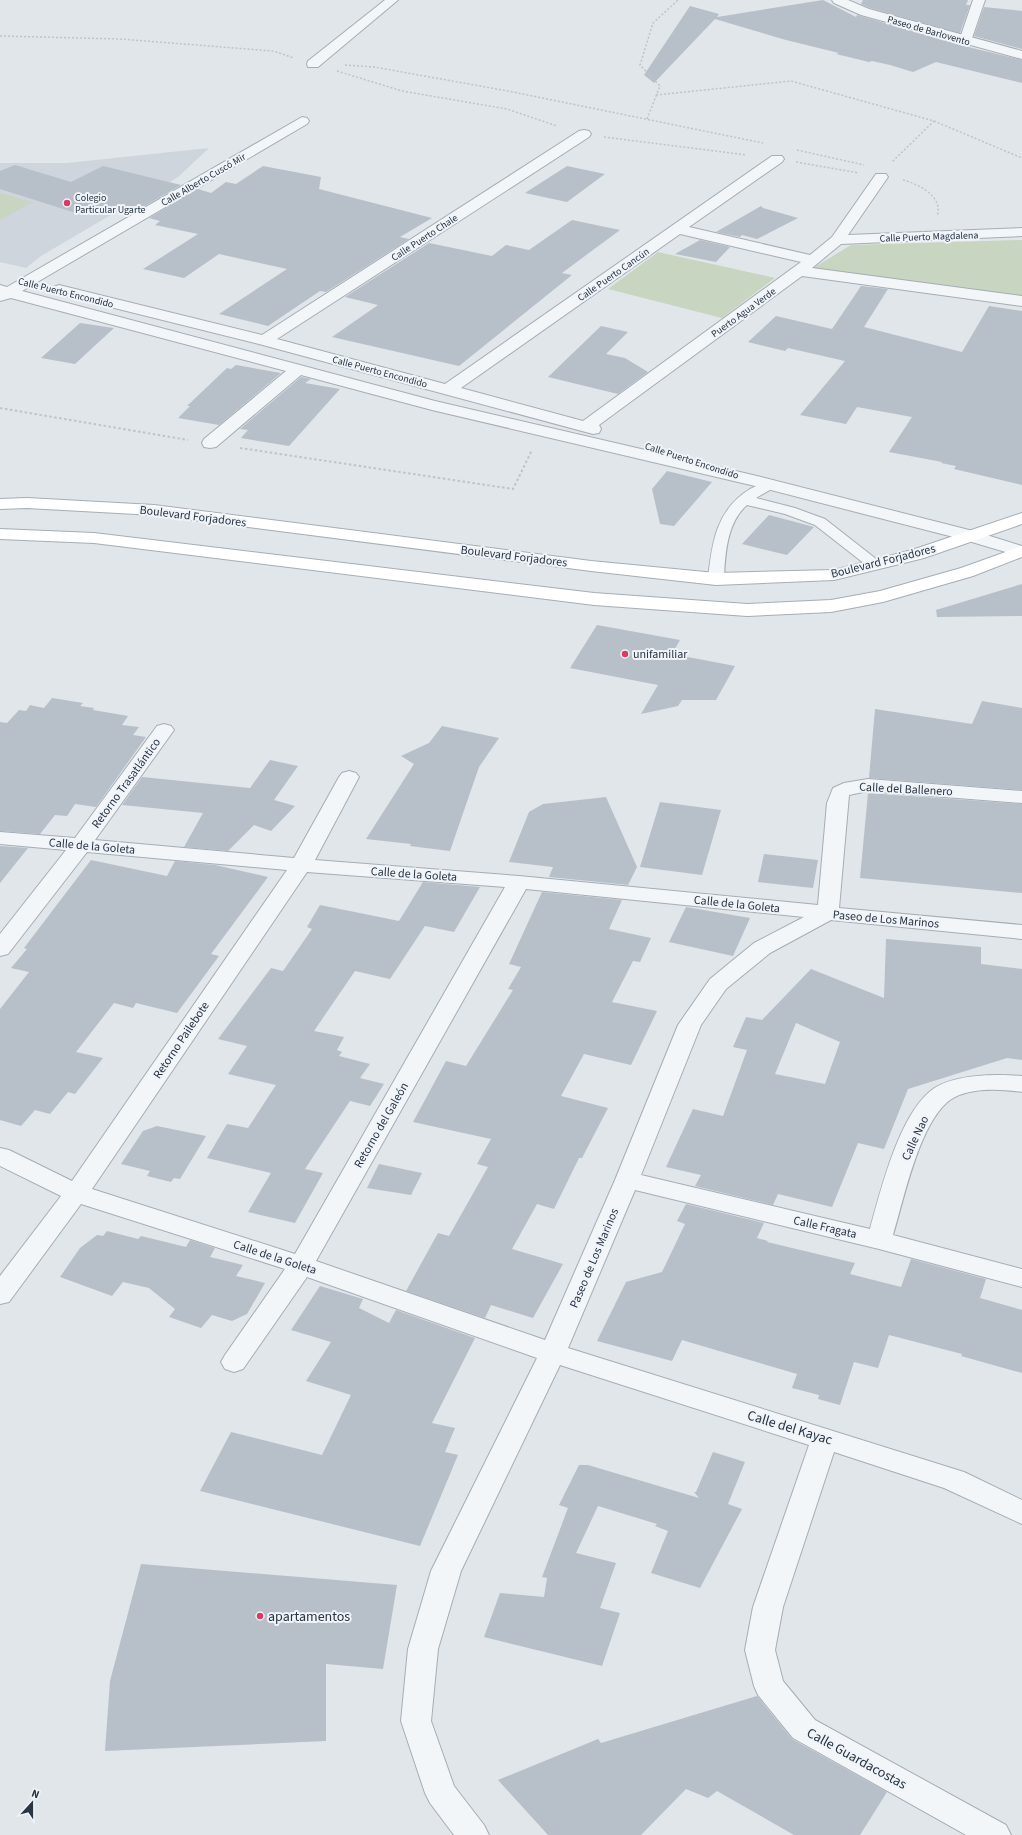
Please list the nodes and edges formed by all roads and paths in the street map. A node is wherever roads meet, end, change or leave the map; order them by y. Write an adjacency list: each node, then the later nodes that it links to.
1 (392, 0): 8 (street)
2 (678, 0): 9 (path)
3 (838, 0): 6 (street, Paseo de Barlovento)
4 (979, 0): 6 (street)
5 (0, 36): 8 (path)
6 (965, 41): 7 (street, Paseo de Barlovento)
7 (1022, 55)
8 (313, 64): 11 (path); 13 (path)
9 (656, 95): 11 (path); 12 (path)
10 (302, 120): 30 (street, Calle Alberto Cuscó Mir)
11 (647, 120): 14 (path)
12 (934, 121): 16 (path); 18 (path)
13 (584, 134): 17 (path); 33 (street, Calle Puerto Chale)
14 (767, 144)
15 (797, 150): 19 (path)
16 (1022, 158)
17 (777, 159): 20 (path); 24 (street, Calle Puerto Cancún)
18 (889, 164)
19 (869, 166)
20 (881, 177): 22 (path); 26 (street, Puerto Agua Verde)
21 (900, 178): 22 (path)
22 (906, 180): 23 (path)
23 (936, 219)
24 (678, 229): 27 (street); 35 (street, Calle Puerto Cancún)
25 (1022, 232): 26 (street, Calle Puerto Magdalena)
26 (837, 240): 27 (street, Puerto Agua Verde)
27 (813, 260): 28 (street, Puerto Agua Verde)
28 (799, 271): 32 (street); 39 (street, Puerto Agua Verde)
29 (0, 275): 30 (street, Calle Puerto Encondido)
30 (26, 282): 31 (street, Calle Alberto Cuscó Mir); 33 (street, Calle Puerto Encondido)
31 (3, 293): 34 (street, Calle Puerto Encondido)
32 (1022, 301)
33 (264, 340): 35 (street, Calle Puerto Encondido)
34 (298, 369): 38 (street, Calle Puerto Encondido); 41 (street)
35 (450, 389): 36 (street, Calle Puerto Encondido)
36 (467, 394): 38 (street); 39 (street, Calle Puerto Encondido)
37 (0, 408): 41 (path)
38 (448, 409): 40 (street, Calle Puerto Encondido)
39 (586, 427): 42 (street, Calle Puerto Encondido)
40 (540, 432): 41 (path); 42 (street, Calle Puerto Encondido)
41 (210, 443)
42 (763, 482): 43 (lane); 47 (street, Calle Puerto Encondido)
43 (746, 500): 49 (lane); 50 (lane)
44 (0, 504): 50 (main road, Boulevard Forjadores)
45 (1022, 518): 47 (main road, Boulevard Forjadores)
46 (0, 534): 48 (main road)
47 (971, 536): 48 (street, Calle Puerto Encondido); 49 (main road, Boulevard Forjadores)
48 (1022, 551)
49 (875, 565): 50 (main road, Boulevard Forjadores)
50 (716, 579)
51 (164, 730): 55 (street, Retorno Trasatlántico)
52 (349, 777): 56 (street, Retorno Pailebote)
53 (1022, 797): 58 (street, Calle del Ballenero)
54 (0, 838): 55 (street, Calle de la Goleta)
55 (82, 844): 56 (street, Calle de la Goleta); 60 (street, Retorno Trasatlántico)
56 (301, 865): 57 (street, Calle de la Goleta); 64 (street, Retorno Pailebote)
57 (519, 882): 58 (street, Calle de la Goleta); 66 (street, Retorno del Galeón)
58 (828, 913): 59 (street, Paseo de Los Marinos); 63 (street, Paseo de Los Marinos)
59 (1022, 932)
60 (0, 949)
61 (1022, 1084): 65 (street, Calle Nao)
62 (0, 1156): 64 (street, Calle de la Goleta)
63 (627, 1180): 65 (street, Calle Fragata); 69 (street, Paseo de Los Marinos)
64 (76, 1192): 66 (street, Calle de la Goleta); 68 (street, Retorno Pailebote)
65 (879, 1240): 67 (street, Calle Fragata)
66 (300, 1265): 69 (street, Calle de la Goleta); 70 (street, Retorno del Galeón)
67 (1022, 1278)
68 (0, 1295)
69 (553, 1353): 71 (street, Calle del Kayac); 73 (street, Paseo de Los Marinos)
70 (234, 1362)
71 (824, 1438): 72 (street, Calle del Kayac); 74 (street, Calle Guardacostas)
72 (1022, 1513)
73 (472, 1835)
74 (995, 1835)

